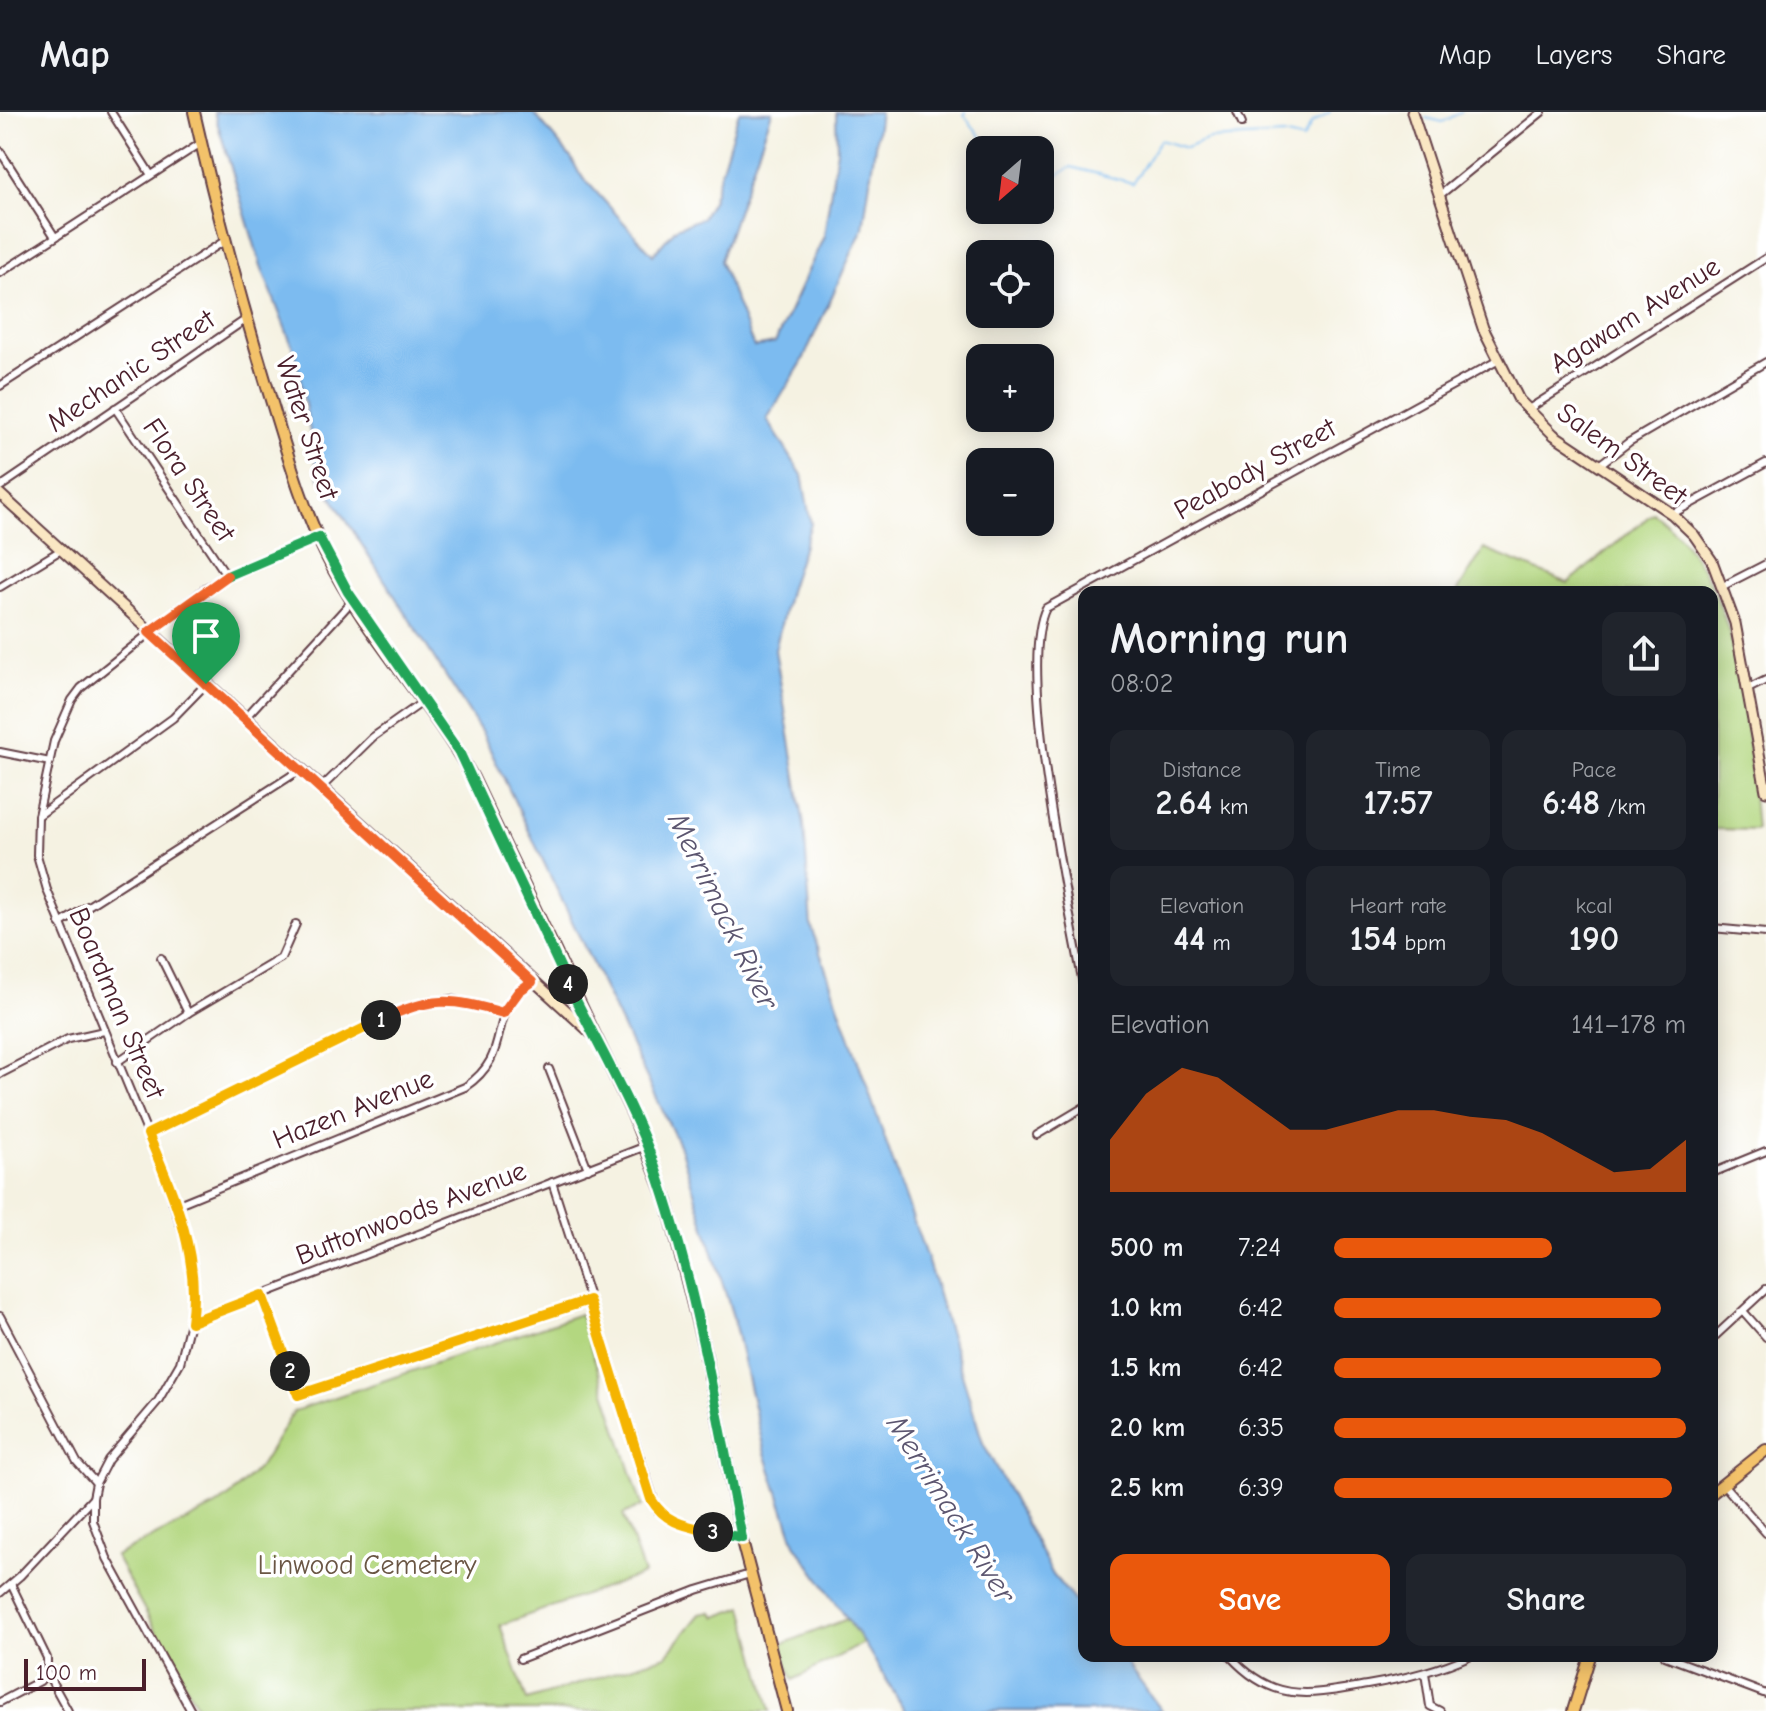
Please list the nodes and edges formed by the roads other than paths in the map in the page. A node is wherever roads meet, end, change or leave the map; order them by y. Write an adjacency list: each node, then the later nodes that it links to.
1 (111, 112): 9 (street)
2 (194, 112): 7 (main road, Water Street)
3 (1237, 112): 6 (street)
4 (1412, 112): 10 (main road, Salem Street)
5 (1542, 112): 10 (street)
6 (1242, 123)
7 (201, 143): 9 (street); 12 (main road, Water Street)
8 (0, 151): 11 (street)
9 (151, 175): 11 (street)
10 (1440, 195): 16 (main road, Salem Street)
11 (55, 237): 14 (street)
12 (226, 240): 15 (main road, Water Street); 18 (street)
13 (1766, 258): 20 (street, Agawam Avenue)
14 (0, 273)
15 (248, 318): 19 (street, Mechanic Street); 26 (main road, Water Street)
16 (1497, 361): 20 (main road, Salem Street); 30 (street, Peabody Street)
17 (1766, 362): 22 (street)
18 (0, 386)
19 (115, 408): 23 (street, Mechanic Street); 29 (street, Flora Street)
20 (1527, 410): 22 (main road, Salem Street)
21 (1766, 463): 25 (street)
22 (1599, 465): 25 (main road, Salem Street)
23 (0, 487)
24 (0, 494): 27 (main road)
25 (1672, 514): 31 (main road, Salem Street)
26 (319, 537): 29 (street, Boardman Street); 34 (main road, Water Street)
27 (61, 550): 32 (street); 35 (main road)
28 (1766, 564): 31 (street)
29 (227, 576): 35 (street, Boardman Street)
30 (1083, 586)
31 (1723, 586): 38 (main road, Salem Street)
32 (0, 587)
33 (1078, 589): 51 (street, Peabody Street)
34 (353, 600): 39 (main road, Water Street); 40 (street)
35 (149, 632): 37 (main road); 42 (street, Boardman Street)
36 (1766, 680): 38 (street)
37 (206, 684): 40 (main road); 46 (street)
38 (1748, 689): 45 (main road, Salem Street)
39 (424, 701): 44 (street); 57 (main road, Water Street)
40 (244, 719): 43 (main road)
41 (0, 752): 42 (street)
42 (50, 762): 46 (street, Boardman Street)
43 (300, 770): 44 (main road); 47 (street)
44 (321, 788): 53 (main road)
45 (1766, 791)
46 (38, 816): 47 (street, Boardman Street)
47 (60, 924): 56 (street, Boardman Street)
48 (296, 924): 54 (street)
49 (1718, 929): 50 (street)
50 (1766, 933)
51 (1078, 954)
52 (161, 958): 54 (street)
53 (532, 982): 55 (street); 57 (main road)
54 (188, 1013): 58 (street)
55 (503, 1013): 62 (street); 69 (street, Hazen Avenue)
56 (104, 1031): 58 (street, Boardman Street); 60 (street)
57 (591, 1033): 64 (main road, Water Street)
58 (117, 1062): 62 (street, Boardman Street)
59 (549, 1069): 66 (street)
60 (0, 1074)
61 (1078, 1111): 63 (street)
62 (148, 1134): 69 (street, Boardman Street)
63 (1037, 1135)
64 (647, 1146): 66 (street, Buttonwoods Avenue); 84 (main road, Water Street)
65 (1766, 1151): 67 (street)
66 (588, 1169): 68 (street, Buttonwoods Avenue)
67 (1718, 1171)
68 (552, 1182): 71 (street, Buttonwoods Avenue); 72 (street)
69 (176, 1205): 75 (street, Boardman Street)
70 (1766, 1289): 73 (street)
71 (262, 1295): 72 (street); 75 (street, Buttonwoods Avenue)
72 (589, 1300): 84 (street)
73 (1743, 1311): 76 (street); 77 (street)
74 (0, 1316): 79 (street)
75 (191, 1322): 79 (street, Boardman Street)
76 (1718, 1334)
77 (1766, 1337)
78 (1766, 1450): 80 (main road)
79 (96, 1483): 82 (street, Boardman Street)
80 (1723, 1484): 81 (main road); 83 (street)
81 (1718, 1488)
82 (93, 1498): 86 (street); 99 (street, Boardman Street)
83 (1766, 1533)
84 (742, 1538): 85 (main road, Water Street)
85 (750, 1574): 88 (street); 94 (main road, Water Street)
86 (11, 1584): 87 (street); 93 (street)
87 (0, 1593)
88 (520, 1659)
89 (1236, 1662): 95 (street)
90 (1588, 1662): 103 (main road)
91 (1681, 1662): 96 (street)
92 (1454, 1663): 95 (street)
93 (47, 1673): 97 (street); 98 (street)
94 (777, 1673): 100 (main road, Water Street); 101 (main road, Water Street)
95 (1425, 1673): 102 (street)
96 (1766, 1694)
97 (0, 1702)
98 (68, 1711)
99 (191, 1711)
100 (787, 1711)
101 (796, 1711)
102 (1440, 1711)
103 (1573, 1711)

